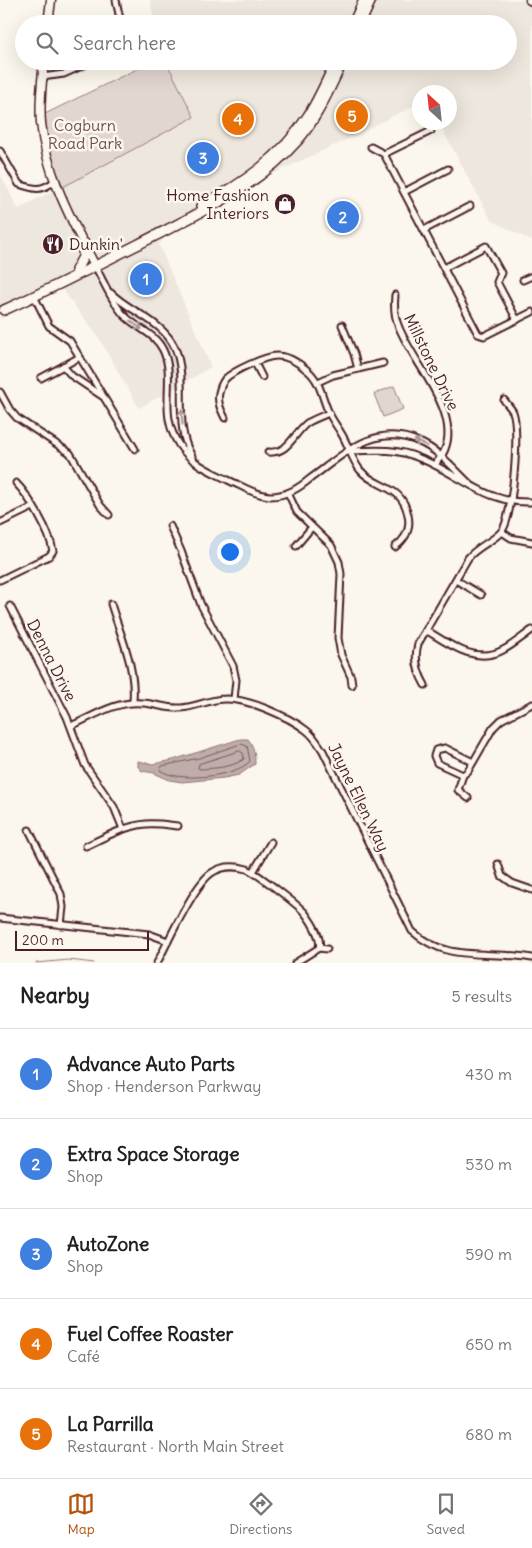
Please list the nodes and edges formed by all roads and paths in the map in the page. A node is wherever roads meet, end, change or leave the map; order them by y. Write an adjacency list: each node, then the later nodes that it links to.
1 (51, 0): 5 (street)
2 (116, 0): 6 (street)
3 (364, 0): 7 (main road)
4 (371, 0): 8 (main road)
5 (49, 15)
6 (120, 15)
7 (357, 15)
8 (364, 15)
9 (43, 70): 13 (street)
10 (73, 70): 13 (street)
11 (332, 70): 26 (main road)
12 (339, 70): 24 (main road)
13 (42, 77): 19 (street)
14 (430, 131): 17 (street)
15 (371, 147): 17 (street)
16 (0, 151): 19 (street)
17 (384, 154): 20 (street)
18 (448, 169): 20 (street)
19 (56, 181): 23 (street)
20 (404, 192): 22 (street)
21 (470, 206): 22 (street)
22 (424, 230): 27 (street)
23 (84, 243): 26 (street); 28 (main road)
24 (140, 243): 25 (main road); 26 (main road)
25 (154, 245)
26 (94, 263): 28 (main road); 31 (street); 33 (main road)
27 (444, 268): 36 (street); 36 (street)
28 (76, 270): 34 (main road)
29 (532, 276): 30 (street)
30 (523, 280)
31 (106, 287): 57 (street, one-way to 57); 57 (street, one-way to 31)
32 (395, 295): 56 (street, Millstone Drive)
33 (34, 296): 34 (main road); 39 (street)
34 (2, 312)
35 (532, 312): 36 (street)
36 (517, 320)
37 (342, 325): 44 (street)
38 (285, 350): 40 (street)
39 (80, 357): 43 (street); 49 (street)
40 (284, 357): 42 (street); 47 (street)
41 (382, 362): 44 (street)
42 (255, 363): 45 (street); 52 (street)
43 (63, 366): 46 (street); 49 (street)
44 (358, 369): 47 (street)
45 (262, 377)
46 (41, 378)
47 (318, 382): 51 (street)
48 (0, 392): 65 (street)
49 (105, 399): 53 (street)
50 (504, 400): 62 (street)
51 (329, 413): 54 (street); 55 (street)
52 (225, 418)
53 (135, 449)
54 (350, 451): 56 (street, one-way to 54); 58 (street); 61 (street); 72 (street)
55 (268, 452)
56 (441, 457): 58 (street, Millstone Drive); 60 (street)
57 (196, 463): 61 (street)
58 (435, 465): 60 (street)
59 (16, 483): 64 (street)
60 (472, 485): 62 (street)
61 (288, 493): 68 (street)
62 (511, 502): 63 (street); 69 (street)
63 (532, 502)
64 (33, 507): 66 (street); 73 (street)
65 (109, 515)
66 (0, 524)
67 (170, 526): 82 (street)
68 (312, 527): 71 (street); 80 (street)
69 (502, 532): 70 (street); 74 (street)
70 (532, 542)
71 (296, 546)
72 (395, 547)
73 (0, 580)
74 (456, 580): 75 (street); 78 (street)
75 (481, 595)
76 (111, 604): 83 (street)
77 (10, 606): 85 (street, Denna Drive)
78 (426, 630): 79 (street); 81 (street)
79 (532, 630)
80 (352, 685)
81 (424, 685)
82 (234, 699): 83 (street, Jayne Ellen Way); 102 (street, Jayne Ellen Way)
83 (133, 702): 85 (street, Jayne Ellen Way)
84 (532, 704): 86 (street)
85 (71, 726): 90 (street, Denna Drive)
86 (473, 762): 87 (street); 87 (street)
87 (463, 778): 88 (street)
88 (468, 798)
89 (178, 826): 90 (street)
90 (123, 829): 93 (street)
91 (29, 830): 98 (street)
92 (271, 842): 95 (street)
93 (86, 846)
94 (498, 864): 96 (street)
95 (253, 872): 99 (street); 100 (street)
96 (532, 890)
97 (0, 918): 98 (street)
98 (61, 925): 99 (street)
99 (168, 942): 105 (street)
100 (319, 948): 101 (street); 106 (street)
101 (327, 949)
102 (440, 955)
103 (447, 957): 104 (street)
104 (532, 958)
105 (157, 963)
106 (295, 963)

